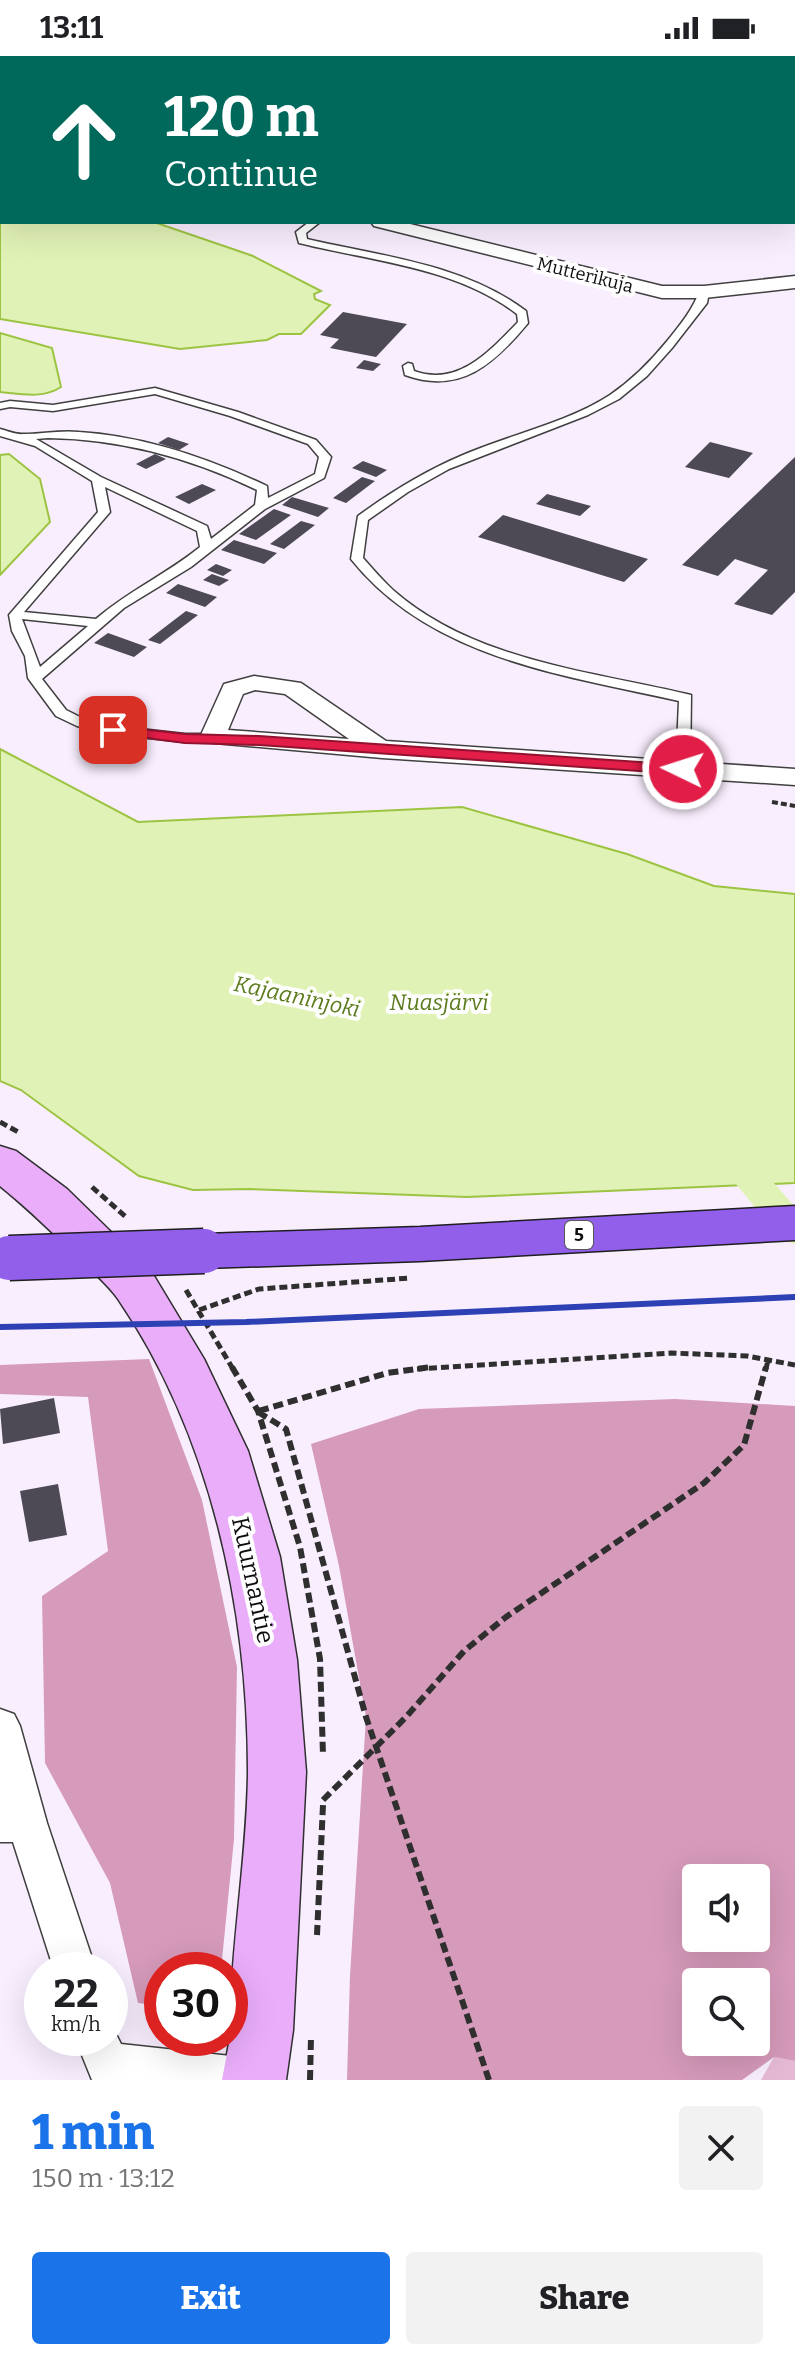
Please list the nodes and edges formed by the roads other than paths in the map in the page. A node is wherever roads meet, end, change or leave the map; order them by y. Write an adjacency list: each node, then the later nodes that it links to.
1 (312, 224): 5 (lane)
2 (382, 224): 4 (street, Mutterikuja)
3 (795, 282): 4 (street, Mutterikuja)
4 (704, 292): 17 (lane)
5 (408, 366)
6 (0, 406): 10 (lane)
7 (0, 432): 8 (lane)
8 (20, 438): 9 (lane); 10 (lane)
9 (97, 479): 11 (lane); 12 (lane)
10 (261, 506): 11 (lane)
11 (206, 548): 13 (lane)
12 (15, 615): 13 (lane); 14 (lane)
13 (99, 623): 14 (lane)
14 (35, 678): 15 (lane)
15 (213, 737): 16 (street); 16 (street)
16 (382, 750): 17 (street)
17 (683, 769): 18 (street)
18 (795, 777)
19 (0, 1162): 26 (street, Kuurnantie)
20 (795, 1223): 21 (highway, 5, bridge)
21 (4, 1258)
22 (0, 1726): 23 (street)
23 (14, 1824): 24 (street)
24 (67, 1952)
25 (103, 2056): 26 (street)
26 (252, 2080)

